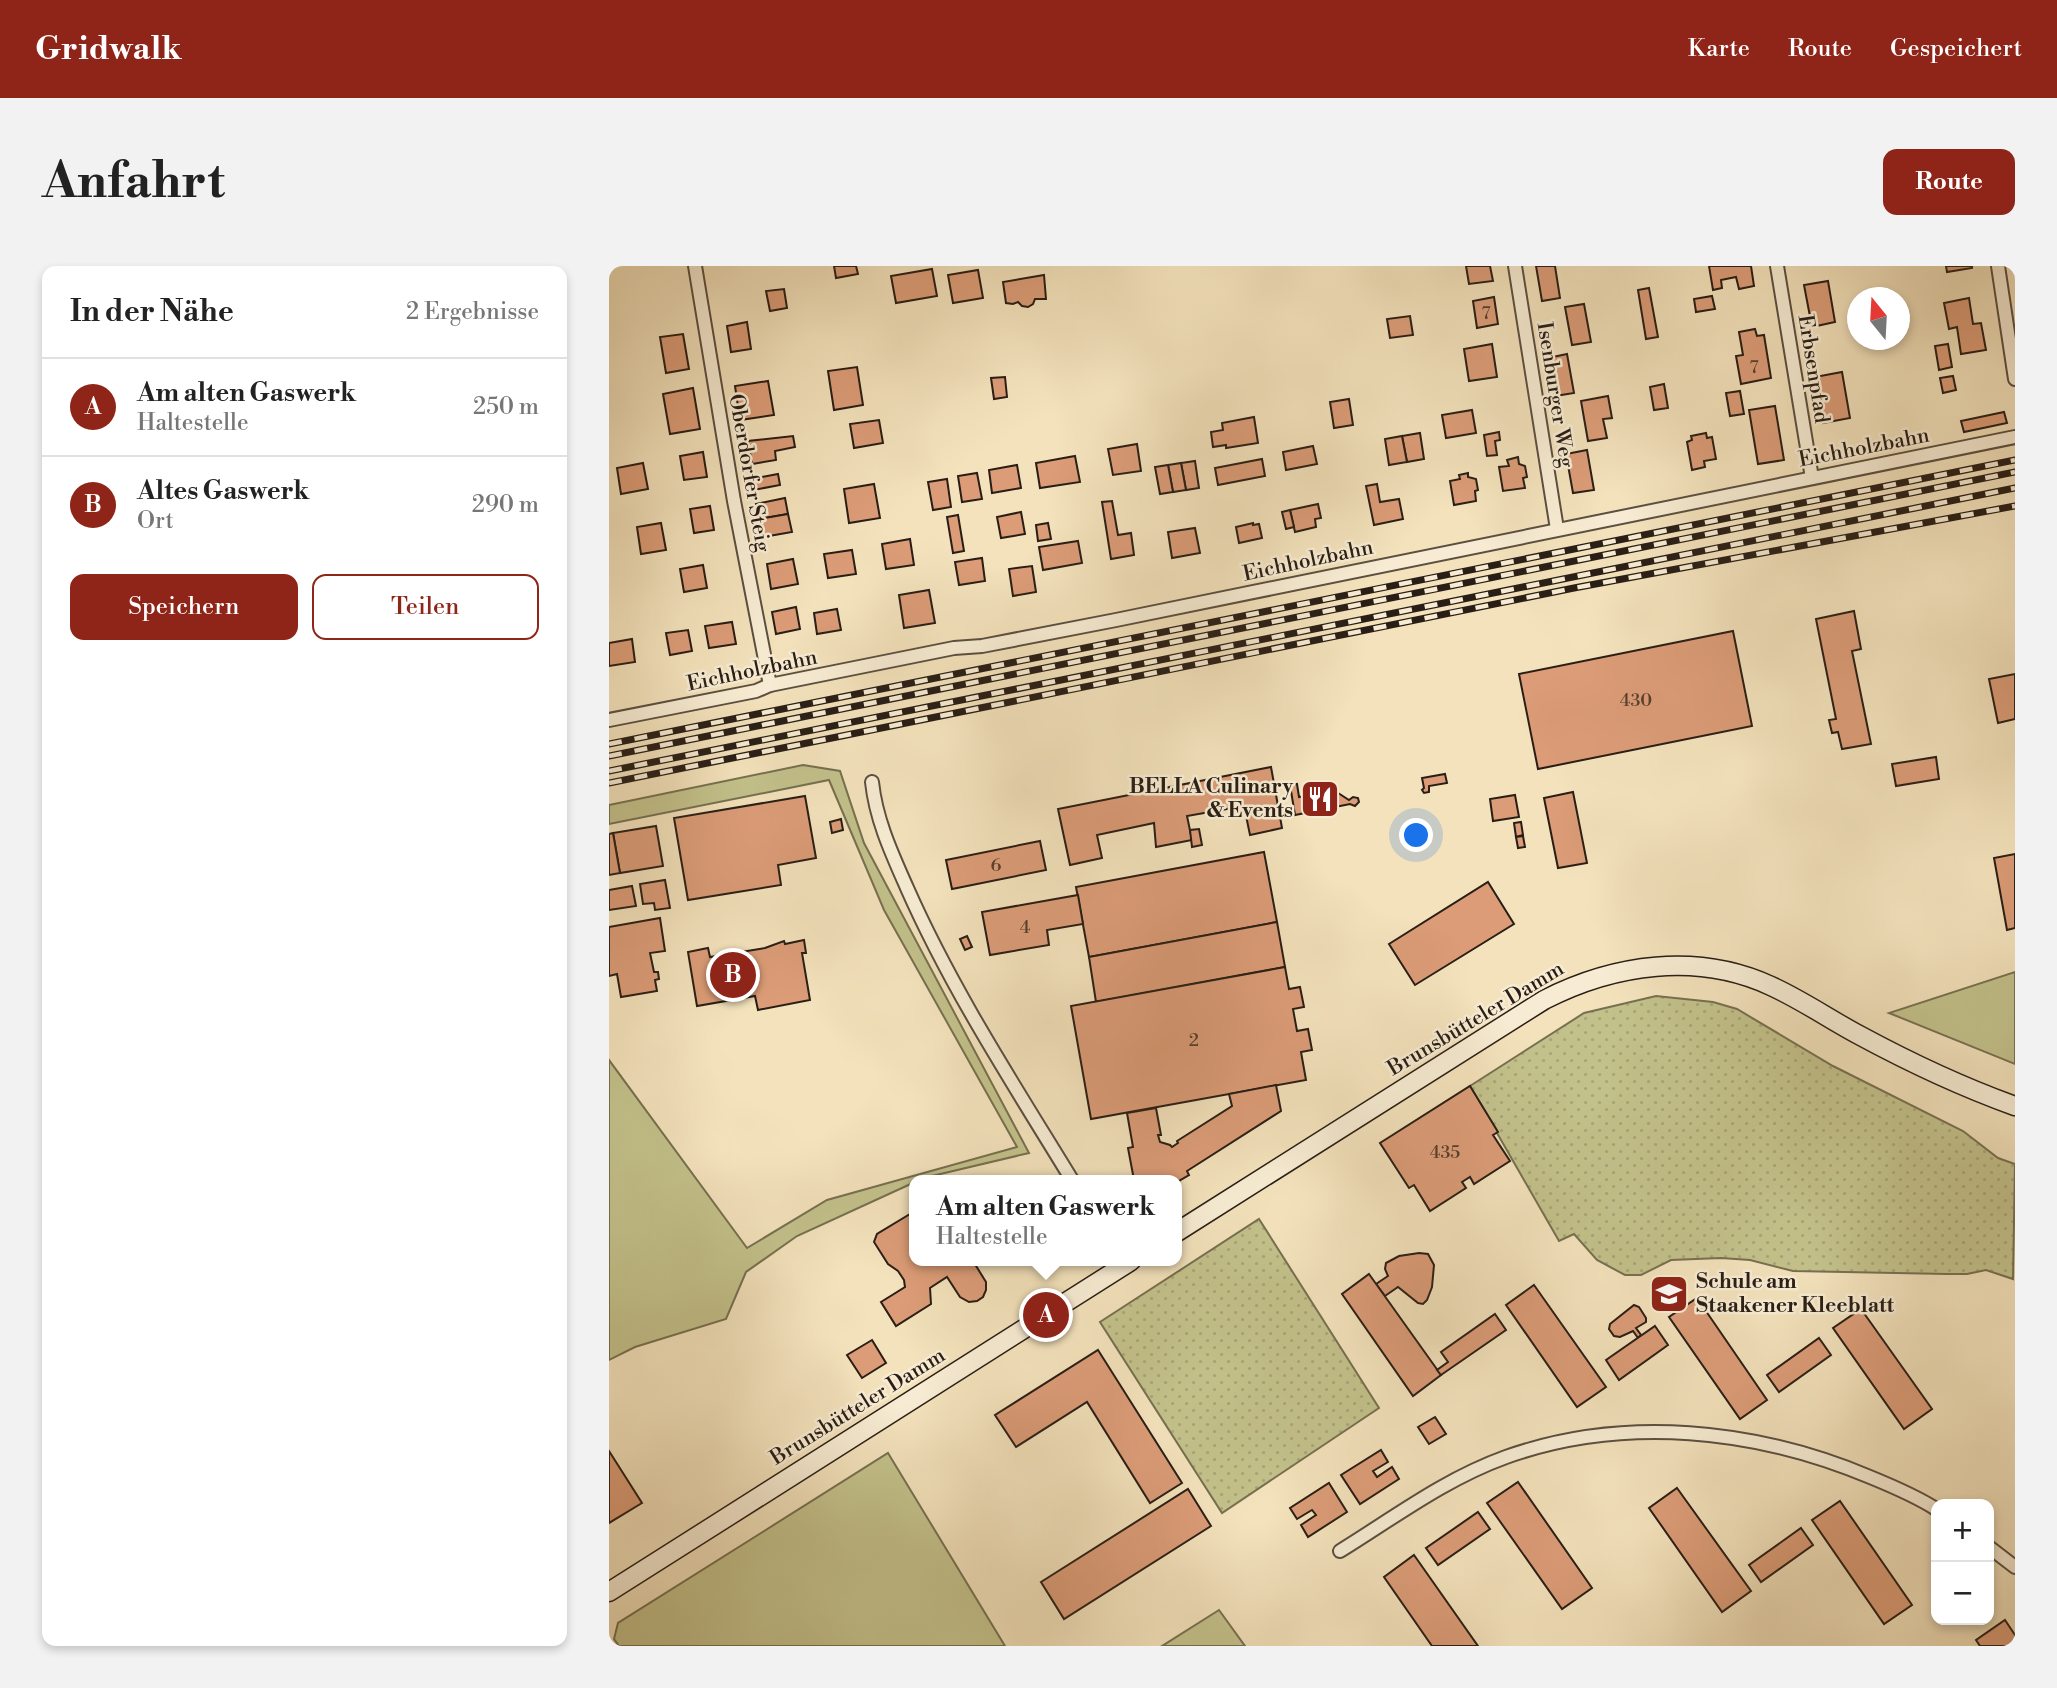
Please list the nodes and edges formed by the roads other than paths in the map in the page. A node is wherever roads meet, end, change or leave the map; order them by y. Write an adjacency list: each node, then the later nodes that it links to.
1 (695, 266): 9 (street, Oberdorfer Steig)
2 (1515, 266): 8 (street, Isenburger Weg)
3 (1777, 266): 7 (street, Erbsenpfad)
4 (1998, 266): 5 (street)
5 (2015, 379)
6 (2015, 437): 7 (street, Eichholzbahn)
7 (1812, 478): 8 (street, Eichholzbahn)
8 (1557, 529): 9 (street, Eichholzbahn)
9 (769, 685): 10 (street, Eichholzbahn)
10 (609, 720)
11 (872, 782): 13 (street)
12 (2015, 1106): 14 (main road, Brunsbütteler Damm)
13 (1069, 1175)
14 (1182, 1229)
15 (1119, 1266): 20 (main road, Brunsbütteler Damm)
16 (1931, 1507): 17 (street)
17 (1340, 1551)
18 (1994, 1551): 19 (street)
19 (2015, 1567)
20 (609, 1592)

